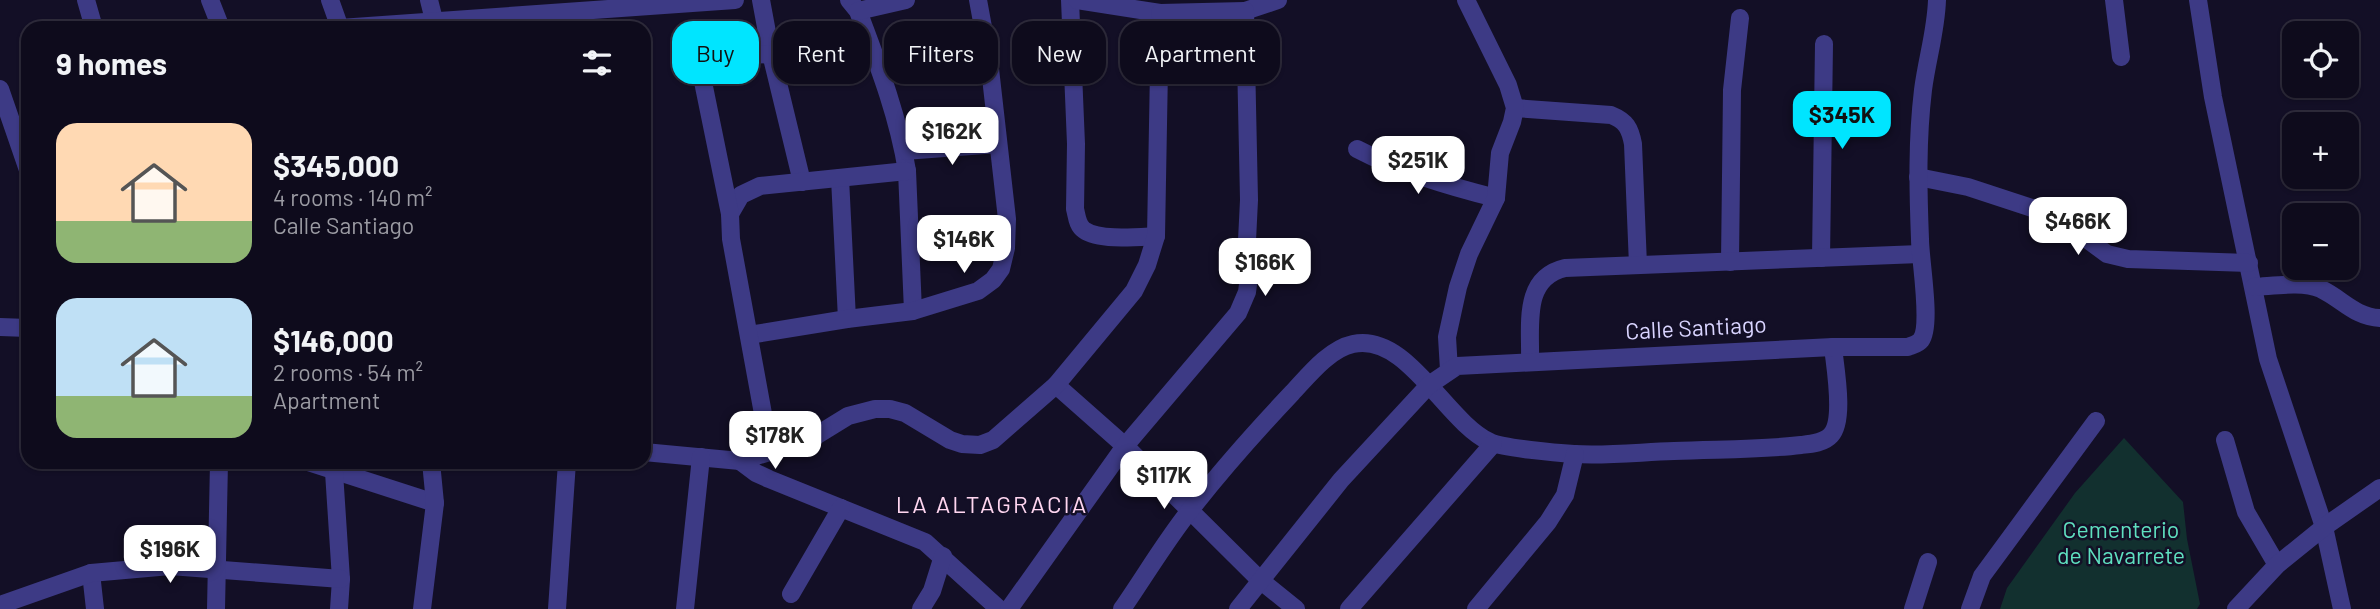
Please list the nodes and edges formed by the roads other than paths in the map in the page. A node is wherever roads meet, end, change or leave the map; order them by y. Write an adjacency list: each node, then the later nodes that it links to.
1 (86, 0): 21 (street)
2 (210, 0): 22 (street)
3 (330, 0): 23 (street)
4 (429, 0): 24 (street)
5 (735, 0): 20 (street)
6 (761, 0): 27 (street)
7 (906, 0): 16 (street)
8 (978, 0): 31 (street)
9 (1070, 0): 41 (street)
10 (1077, 0): 18 (street)
11 (1278, 0): 17 (street)
12 (1466, 0): 30 (street)
13 (1937, 0): 36 (street, Calle Santiago)
14 (2115, 0): 28 (street)
15 (2198, 0): 45 (street)
16 (853, 5): 34 (street)
17 (1245, 11): 18 (street); 62 (street)
18 (1160, 13): 41 (street)
19 (1740, 18): 44 (street)
20 (595, 19): 25 (street)
21 (92, 21)
22 (218, 21)
23 (338, 21)
24 (434, 21)
25 (542, 21)
26 (1824, 44): 43 (street)
27 (771, 54): 38 (street); 40 (street)
28 (2121, 57)
29 (0, 89): 33 (street)
30 (1515, 108): 39 (street); 46 (street)
31 (998, 144): 34 (street); 48 (street)
32 (1357, 149): 39 (street)
33 (21, 150)
34 (904, 152): 35 (street)
35 (907, 171): 37 (street); 48 (street)
36 (1917, 177): 42 (street, Calle Santiago); 45 (street)
37 (840, 178): 38 (street); 50 (street)
38 (802, 182): 40 (street)
39 (1496, 198): 56 (street)
40 (730, 214): 53 (street)
41 (1156, 236): 57 (street)
42 (1920, 254): 43 (street); 54 (street, Calle Santiago)
43 (1821, 258): 44 (street)
44 (1730, 262): 46 (street)
45 (2249, 263): 47 (street)
46 (1638, 265): 55 (street)
47 (2254, 287): 49 (street); 77 (street)
48 (913, 312): 50 (street)
49 (2380, 318)
50 (847, 319): 53 (street)
51 (0, 327): 52 (street)
52 (21, 328)
53 (749, 335): 63 (street)
54 (1833, 347): 55 (street, Calle Santiago); 65 (street)
55 (1530, 361): 56 (street, Calle Santiago)
56 (1449, 370): 58 (street, Calle Santiago)
57 (1056, 385): 62 (street); 63 (street)
58 (1429, 385): 61 (street); 76 (street); 84 (street, Calle Santiago)
59 (2096, 421): 102 (street)
60 (2225, 440): 80 (street)
61 (1493, 444): 65 (street); 99 (street)
62 (1125, 446): 76 (street); 95 (street)
63 (770, 452): 67 (street)
64 (651, 453): 66 (street)
65 (1575, 454): 100 (street)
66 (701, 457): 67 (street); 92 (street)
67 (740, 461): 75 (street)
68 (219, 469): 81 (street)
69 (327, 469): 72 (street)
70 (432, 469): 74 (street)
71 (567, 469): 91 (street)
72 (334, 472): 74 (street); 83 (street)
73 (2380, 488): 77 (street)
74 (435, 503): 90 (street)
75 (841, 508): 78 (street); 85 (street)
76 (1190, 510): 84 (street); 96 (street)
77 (2325, 527): 80 (street); 104 (street)
78 (943, 556): 93 (street); 94 (street)
79 (1928, 562): 101 (street)
80 (2277, 565): 103 (street)
81 (218, 569): 82 (street); 83 (street); 88 (street)
82 (90, 573): 86 (street); 87 (street)
83 (341, 579): 89 (street)
84 (1260, 580): 97 (street, Calle Santiago); 98 (street)
85 (791, 594)
86 (0, 605)
87 (95, 609)
88 (216, 609)
89 (339, 609)
90 (422, 609)
91 (557, 609)
92 (685, 609)
93 (921, 609)
94 (999, 609)
95 (1009, 609)
96 (1122, 609)
97 (1238, 609)
98 (1296, 609)
99 (1349, 609)
100 (1476, 609)
101 (1913, 609)
102 (1970, 609)
103 (2236, 609)
104 (2342, 609)

